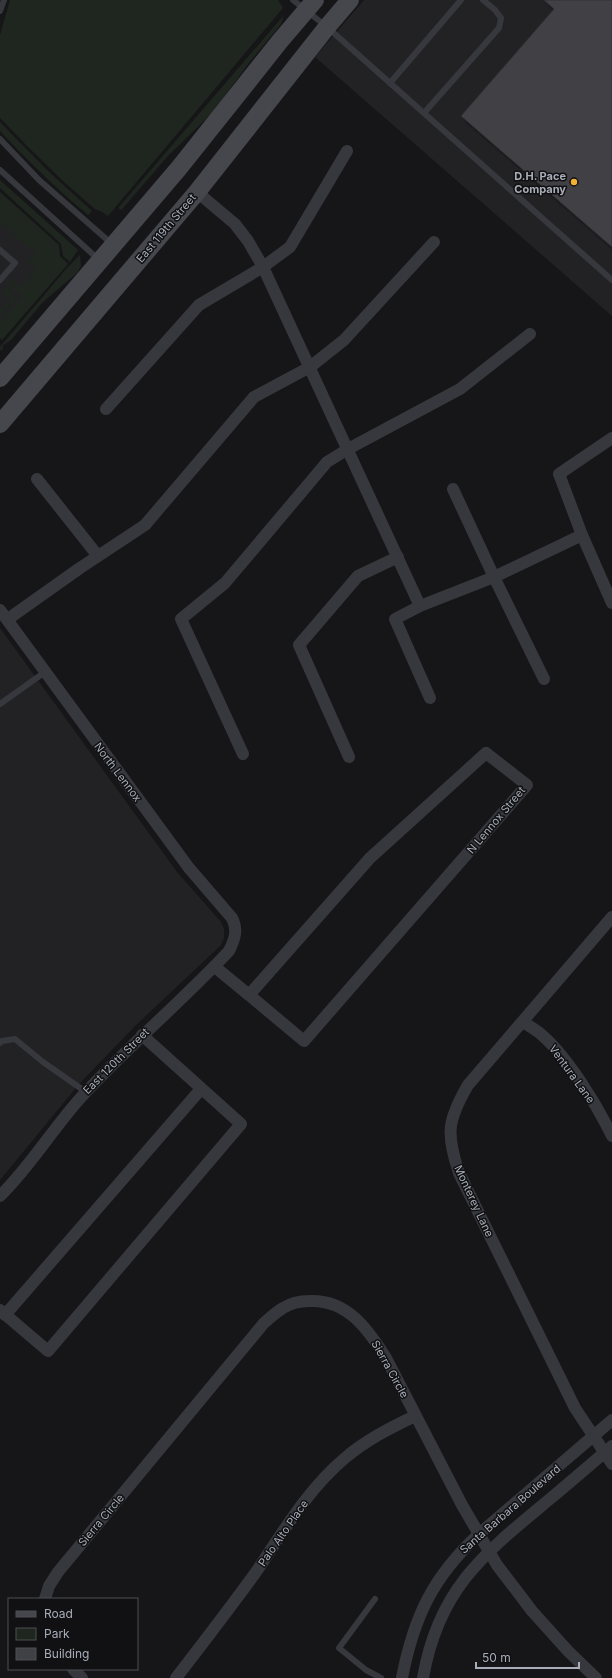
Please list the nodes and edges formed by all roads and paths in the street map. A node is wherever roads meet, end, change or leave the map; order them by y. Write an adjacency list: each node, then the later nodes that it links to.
1 (4, 0): 6 (lane)
2 (350, 0): 7 (main road, East 119th Street)
3 (461, 0): 8 (lane)
4 (483, 0): 9 (lane)
5 (305, 4): 7 (lane); 15 (main road)
6 (0, 11)
7 (327, 27): 8 (lane); 13 (main road, East 119th Street)
8 (390, 83): 9 (lane)
9 (424, 113): 20 (lane)
10 (0, 139): 15 (lane)
11 (347, 151): 18 (street)
12 (0, 170): 17 (lane)
13 (197, 192): 18 (street); 25 (main road, East 119th Street)
14 (434, 242): 22 (street)
15 (113, 245): 17 (main road)
16 (0, 250): 19 (lane)
17 (100, 261): 23 (main road)
18 (263, 267): 22 (street); 24 (street)
19 (0, 280)
20 (612, 280)
21 (530, 334): 27 (street)
22 (310, 367): 27 (street); 31 (street)
23 (0, 378)
24 (106, 409)
25 (0, 424)
26 (612, 438): 30 (street)
27 (348, 449): 32 (street); 41 (street)
28 (37, 479): 31 (street)
29 (453, 489): 33 (street)
30 (582, 535): 33 (street); 34 (street)
31 (98, 556): 36 (street)
32 (398, 557): 35 (street); 42 (street)
33 (494, 577): 35 (street); 38 (street)
34 (612, 603)
35 (420, 606): 39 (street)
36 (4, 615): 37 (street, North Lennox)
37 (45, 672): 40 (lane); 44 (street, North Lennox)
38 (544, 679)
39 (430, 698)
40 (0, 704)
41 (243, 754)
42 (349, 757)
43 (612, 917): 47 (street, Monterey Lane)
44 (236, 932): 45 (street, East 120th Street)
45 (215, 967): 46 (street, N Lennox Street); 48 (street, East 120th Street)
46 (250, 995): 46 (street, N Lennox Street)
47 (523, 1022): 52 (street, Ventura Lane); 57 (street, Monterey Lane)
48 (142, 1035): 50 (street); 51 (street, East 120th Street)
49 (0, 1043): 51 (lane)
50 (202, 1089): 54 (street); 54 (street)
51 (86, 1092): 53 (street, East 120th Street)
52 (612, 1136)
53 (0, 1196)
54 (3, 1313)
55 (415, 1416): 60 (street, Sierra Circle); 62 (street, Sierra Circle); 66 (street, Palo Alto Place)
56 (612, 1420): 57 (street, Santa Barbara Boulevard)
57 (594, 1436): 58 (street, Monterey Lane); 60 (street, Santa Barbara Boulevard)
58 (608, 1449): 59 (street, Monterey Lane); 61 (street, Santa Barbara Boulevard)
59 (612, 1464)
60 (479, 1534): 61 (street, Sierra Circle); 68 (street, Santa Barbara Boulevard)
61 (489, 1552): 69 (street, Santa Barbara Boulevard); 70 (street, Sierra Circle)
62 (45, 1598)
63 (374, 1600): 67 (lane)
64 (73, 1670): 65 (street)
65 (82, 1678)
66 (176, 1678)
67 (381, 1678)
68 (402, 1678)
69 (423, 1678)
70 (596, 1678)

